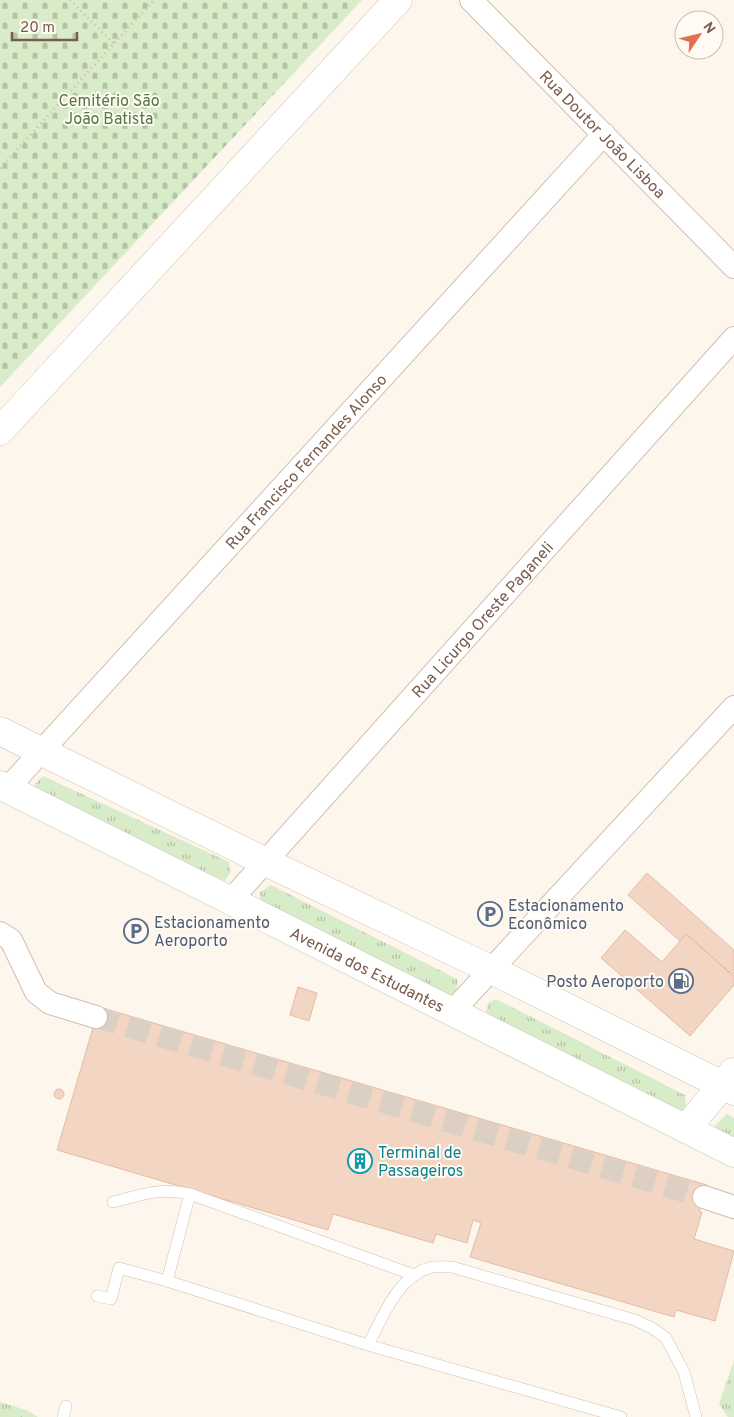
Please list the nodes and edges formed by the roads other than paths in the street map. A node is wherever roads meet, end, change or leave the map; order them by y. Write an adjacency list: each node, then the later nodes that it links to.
1 (398, 0): 6 (main road)
2 (470, 0): 3 (street, Rua Doutor João Lisboa)
3 (604, 134): 4 (street, Rua Doutor João Lisboa); 9 (street, Rua Francisco Fernandes Alonso)
4 (734, 267)
5 (734, 338): 11 (street, Rua Licurgo Oreste Paganeli)
6 (0, 430)
7 (734, 707): 14 (street)
8 (0, 731): 9 (main road)
9 (41, 752): 10 (street, Rua Francisco Fernandes Alonso); 11 (main road)
10 (4, 787): 12 (main road, Avenida dos Estudantes)
11 (266, 862): 12 (street, Rua Licurgo Oreste Paganeli); 14 (main road)
12 (230, 901): 15 (main road, Avenida dos Estudantes)
13 (0, 933): 16 (street)
14 (492, 970): 15 (street); 17 (main road)
15 (452, 1012): 18 (main road, Avenida dos Estudantes)
16 (96, 1017)
17 (730, 1082): 18 (main road)
18 (686, 1129): 19 (main road, Avenida dos Estudantes)
19 (734, 1153)
20 (190, 1194): 22 (lane); 24 (lane); 25 (lane)
21 (704, 1197): 23 (street)
22 (113, 1202)
23 (734, 1207)
24 (414, 1275): 27 (lane); 29 (lane)
25 (167, 1281): 26 (lane); 27 (lane)
26 (97, 1296)
27 (368, 1344): 28 (lane)
28 (621, 1417)
29 (696, 1417)

